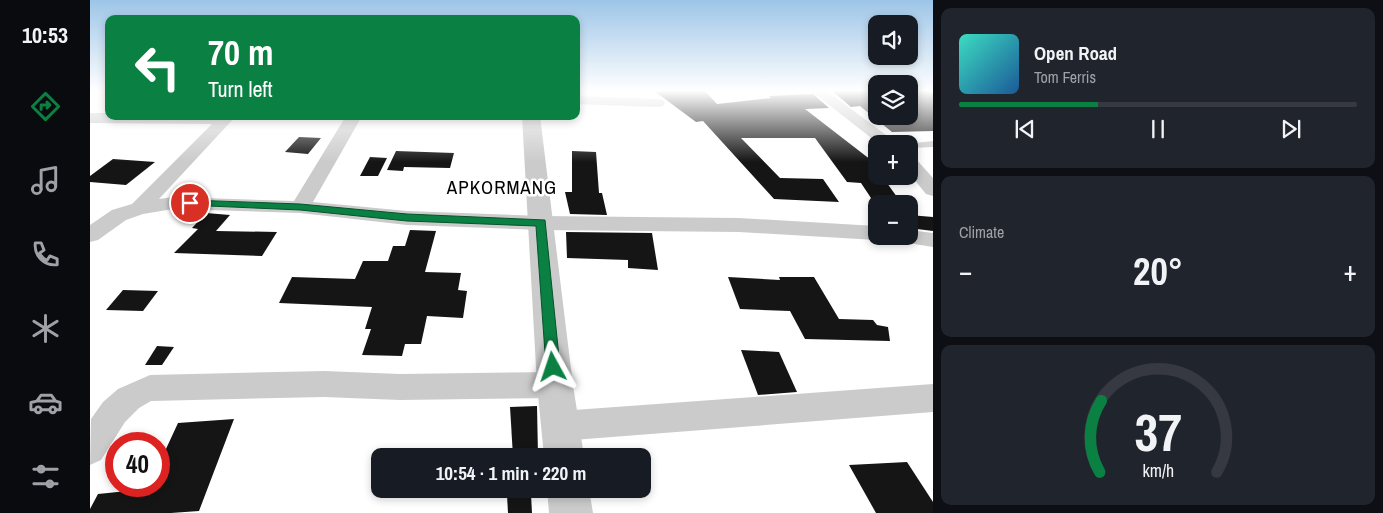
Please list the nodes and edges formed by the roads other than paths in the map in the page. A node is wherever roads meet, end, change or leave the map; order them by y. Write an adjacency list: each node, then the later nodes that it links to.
1 (849, 114): 7 (street)
2 (160, 120): 6 (street)
3 (224, 120): 13 (street)
4 (352, 120): 12 (street)
5 (531, 120): 14 (street)
6 (94, 122)
7 (878, 135)
8 (933, 144): 9 (lane)
9 (918, 145)
10 (918, 172): 11 (street)
11 (933, 190)
12 (300, 207): 13 (street); 14 (street)
13 (139, 208): 16 (street)
14 (541, 223): 15 (street); 19 (street)
15 (868, 233)
16 (90, 235)
17 (918, 238): 18 (street)
18 (933, 240)
19 (555, 385): 21 (street); 23 (street)
20 (933, 398): 21 (street)
21 (560, 426): 22 (street)
22 (563, 448)
23 (90, 449)
24 (570, 498): 25 (street)
25 (572, 513)

